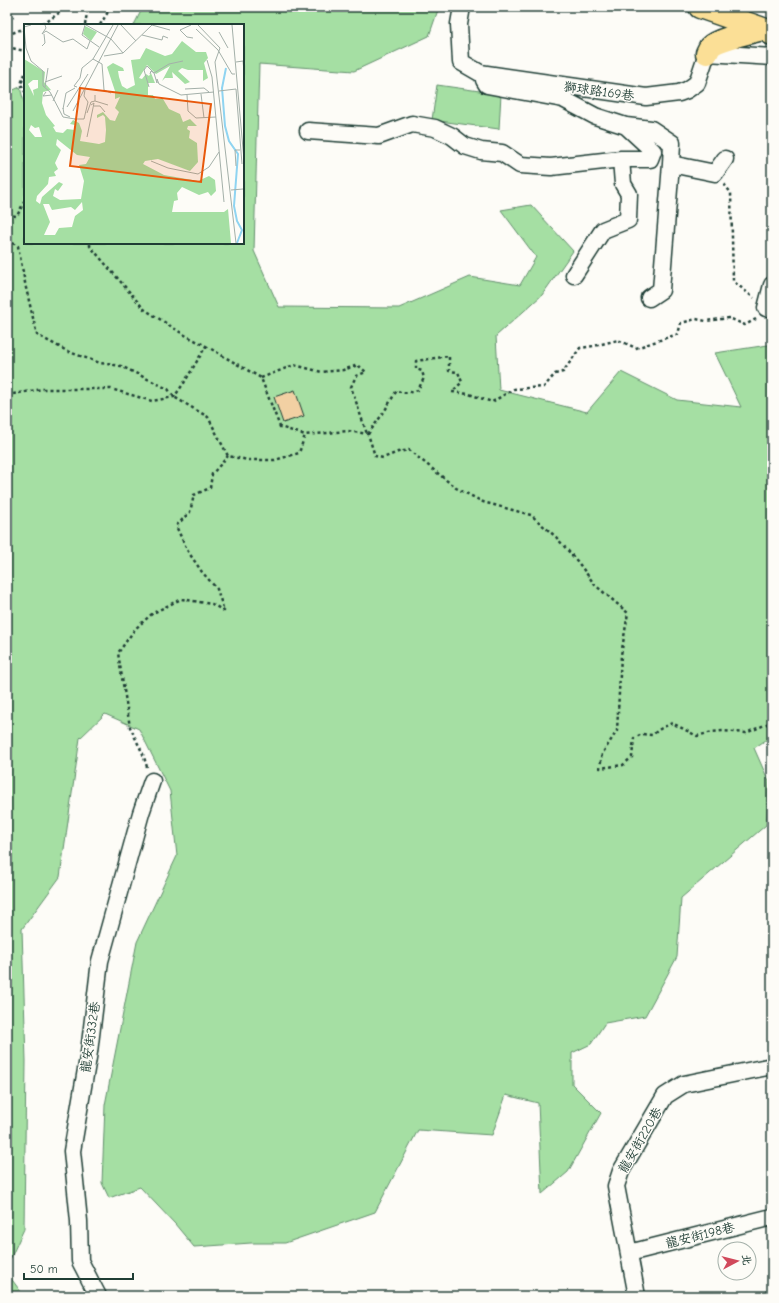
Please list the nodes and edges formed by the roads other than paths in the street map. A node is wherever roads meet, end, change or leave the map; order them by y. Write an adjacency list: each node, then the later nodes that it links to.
1 (462, 7): 6 (lane, 獅球路169巷)
2 (700, 7): 3 (highway)
3 (757, 23): 4 (highway)
4 (708, 53): 5 (lane); 6 (lane, 獅球路169巷)
5 (772, 57)
6 (480, 74): 7 (lane)
7 (626, 126): 9 (lane); 11 (lane)
8 (308, 131): 9 (lane)
9 (621, 159): 12 (lane)
10 (725, 159): 11 (lane)
11 (671, 164): 14 (lane)
12 (574, 275)
13 (772, 285): 15 (lane)
14 (649, 298)
15 (766, 308)
16 (152, 781): 20 (lane, 龍安街332巷)
17 (772, 1066): 19 (lane, 龍安街220巷)
18 (772, 1217): 19 (lane, 龍安街198巷)
19 (629, 1253): 21 (lane, 龍安街220巷)
20 (98, 1296)
21 (637, 1296)

